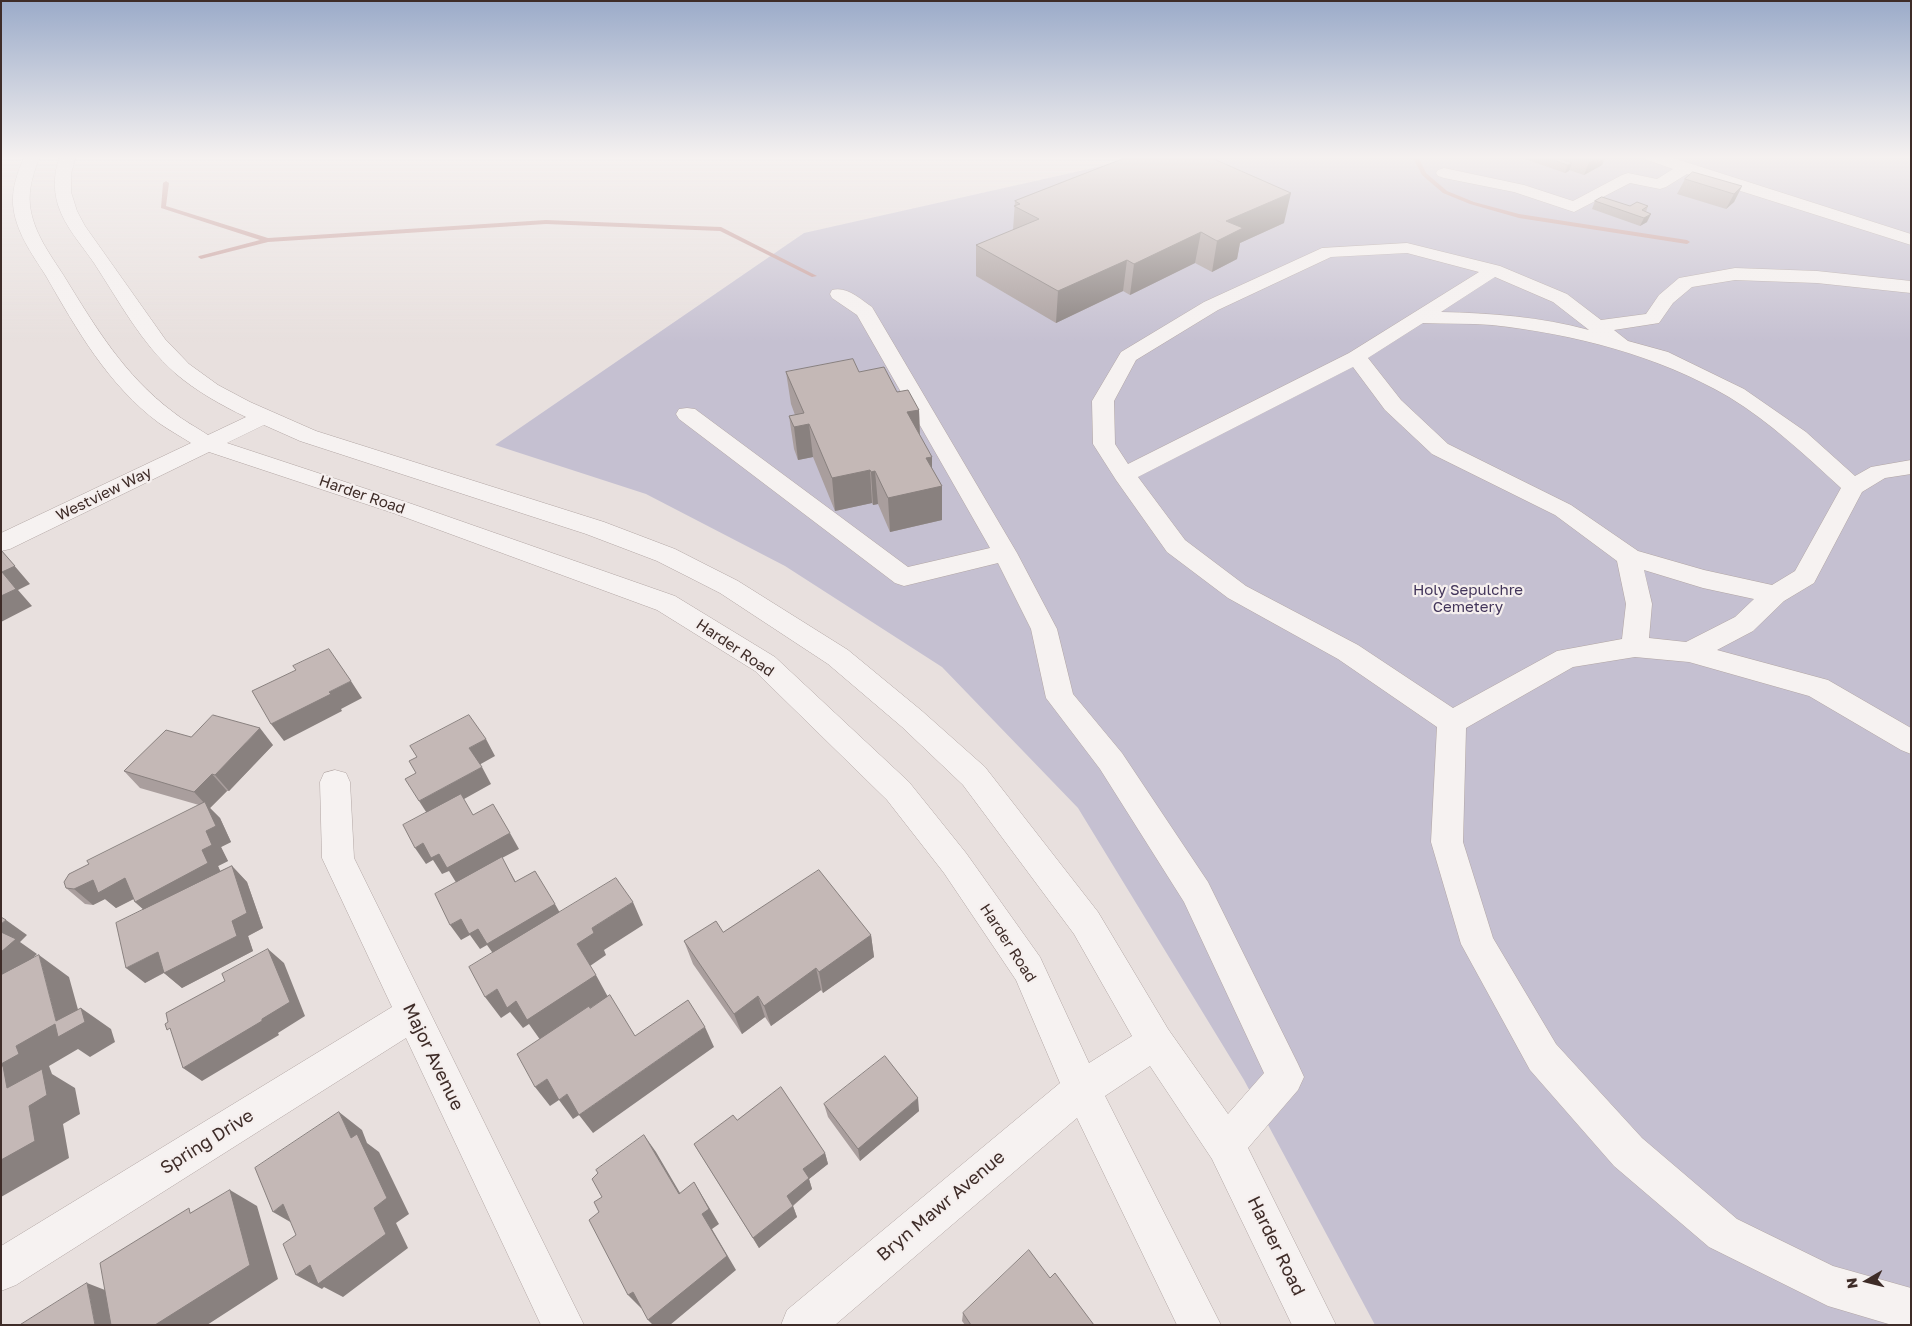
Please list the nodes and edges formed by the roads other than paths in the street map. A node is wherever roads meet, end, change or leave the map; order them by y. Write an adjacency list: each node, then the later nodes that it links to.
1 (23, 218): 14 (street, Harder Road)
2 (74, 218): 13 (street, Harder Road)
3 (1842, 218): 4 (street)
4 (1911, 240)
5 (1494, 270): 8 (street); 9 (street); 16 (street)
6 (1911, 287): 9 (street)
7 (839, 294): 19 (street)
8 (1418, 317): 10 (street); 11 (street)
9 (1597, 327): 10 (street)
10 (1621, 345): 17 (street)
11 (1356, 357): 16 (street); 20 (street)
12 (687, 414): 19 (street)
13 (263, 417): 14 (street); 28 (street, Harder Road)
14 (206, 443): 18 (street, Westview Way); 29 (street, Harder Road)
15 (1911, 466): 17 (street)
16 (1124, 475): 24 (street)
17 (1853, 487): 21 (street)
18 (1, 543)
19 (1005, 553): 30 (street)
20 (1629, 557): 21 (street); 22 (street)
21 (1775, 595): 23 (street)
22 (1635, 647): 23 (street); 24 (street)
23 (1689, 652): 25 (street)
24 (1452, 722): 32 (street)
25 (1911, 742)
26 (335, 782): 27 (street, Major Avenue)
27 (412, 1014): 31 (street, Spring Drive); 33 (street, Major Avenue)
28 (1155, 1042): 29 (street); 30 (street, Harder Road)
29 (1082, 1089): 34 (street, Bryn Mawr Avenue); 35 (street, Harder Road)
30 (1226, 1145): 36 (street, Harder Road)
31 (1, 1270)
32 (1911, 1309)
33 (563, 1325)
34 (802, 1325)
35 (1200, 1325)
36 (1315, 1325)

